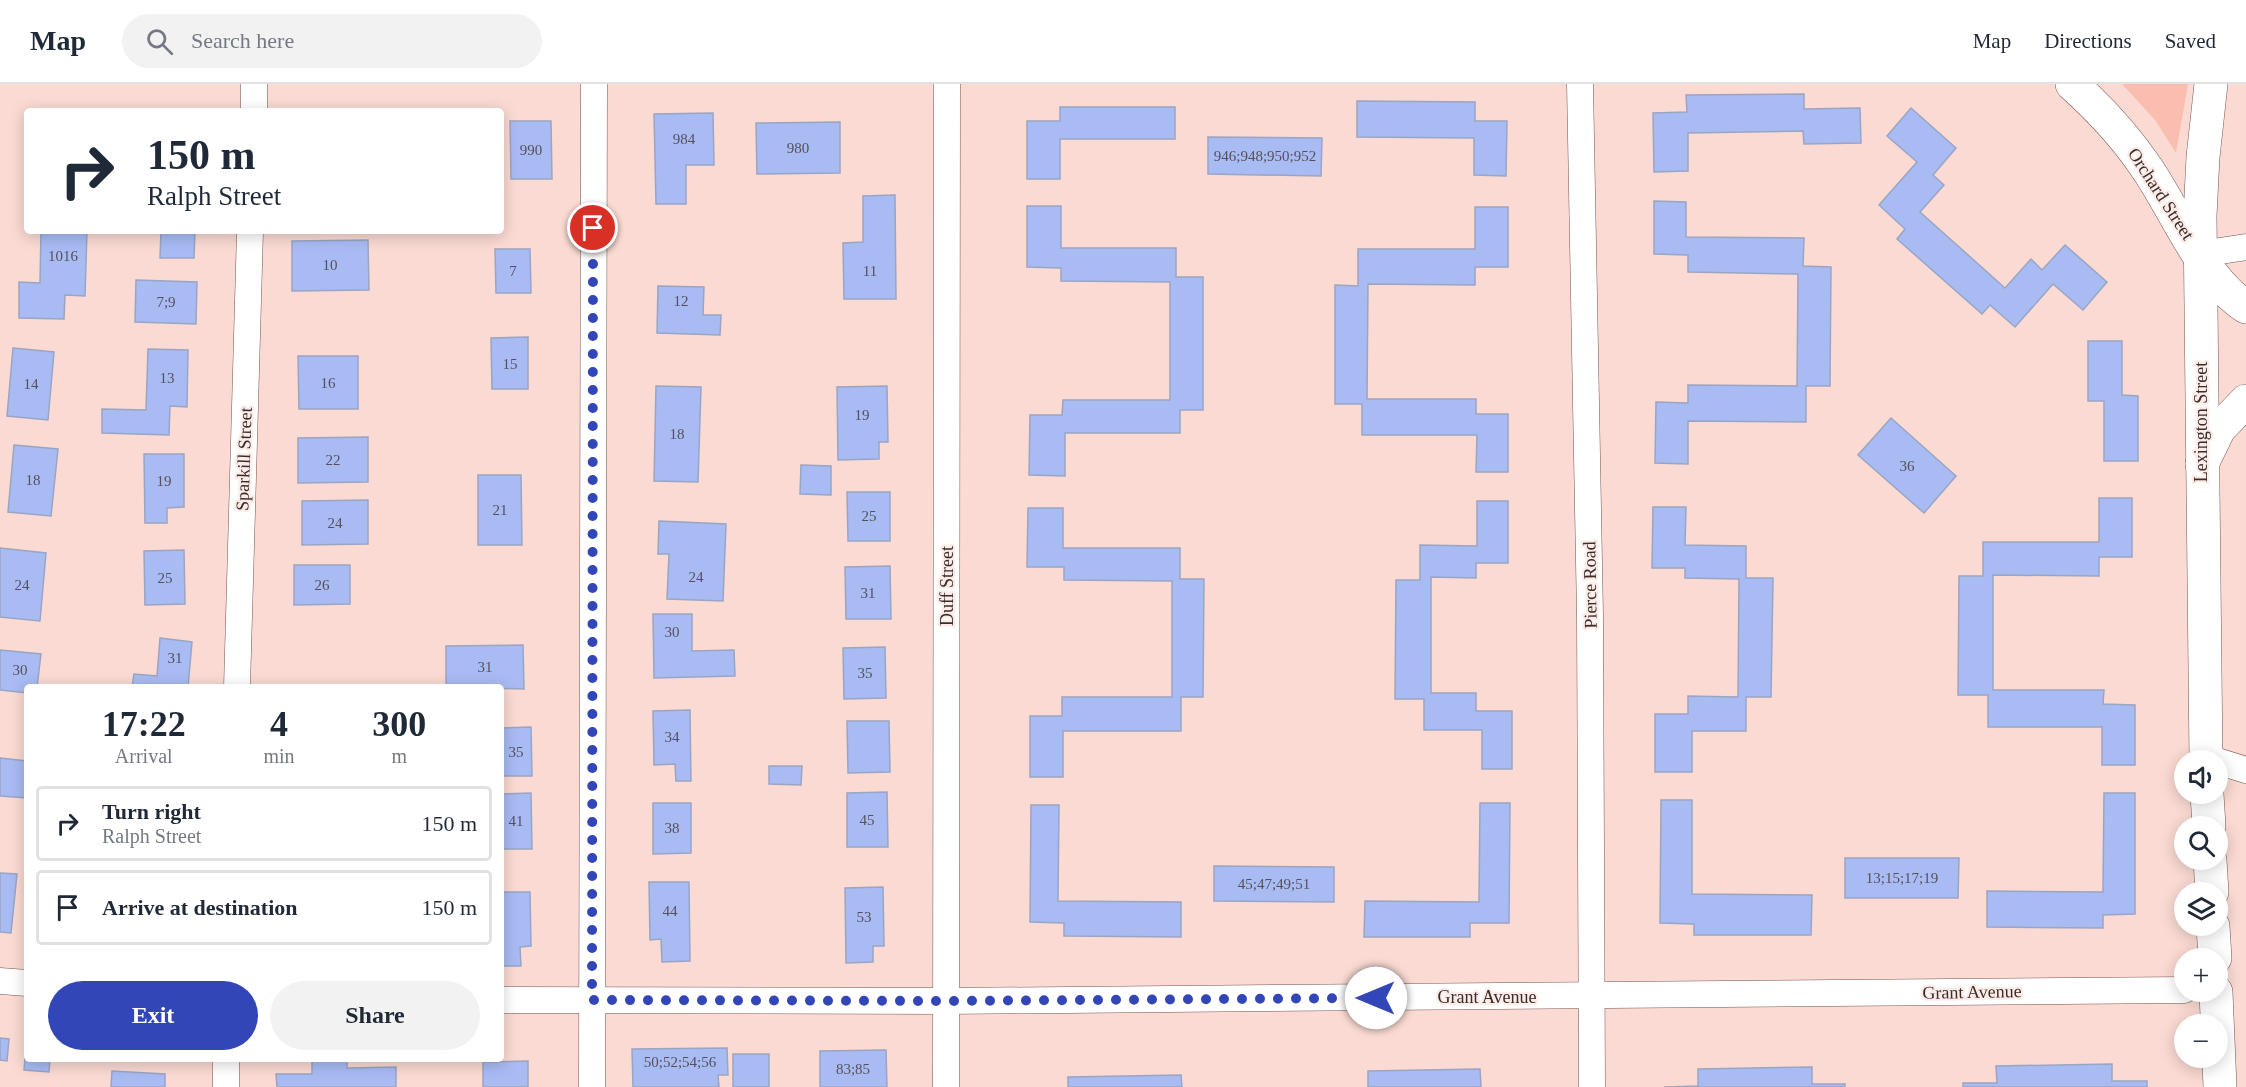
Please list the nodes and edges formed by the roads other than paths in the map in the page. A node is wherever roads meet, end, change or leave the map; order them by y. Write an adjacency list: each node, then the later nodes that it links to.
1 (254, 84): 7 (street)
2 (594, 84): 23 (street)
3 (947, 84): 24 (street, Duff Street)
4 (1580, 84): 21 (street, Pierce Road)
5 (2072, 84): 10 (street, Orchard Street)
6 (2211, 84): 10 (street, Lexington Street)
7 (254, 108)
8 (250, 234): 14 (street, Sparkill Street)
9 (2246, 247): 10 (street)
10 (2200, 254): 11 (street, Orchard Street); 13 (street, Lexington Street)
11 (2246, 307)
12 (2246, 401): 13 (street)
13 (2202, 464): 15 (street, Lexington Street)
14 (237, 684)
15 (2211, 750)
16 (2228, 765): 17 (street)
17 (2246, 770)
18 (0, 981): 19 (street)
19 (24, 983)
20 (2174, 990): 21 (street, Grant Avenue)
21 (1590, 996): 24 (street, Grant Avenue); 30 (street, Pierce Road)
22 (504, 1000): 23 (street, Grant Avenue)
23 (592, 1000): 24 (street, Grant Avenue); 28 (street)
24 (946, 1001): 29 (street, Duff Street)
25 (2216, 1002): 31 (street)
26 (226, 1062): 27 (street)
27 (226, 1087)
28 (592, 1087)
29 (946, 1087)
30 (1592, 1087)
31 (2220, 1087)

